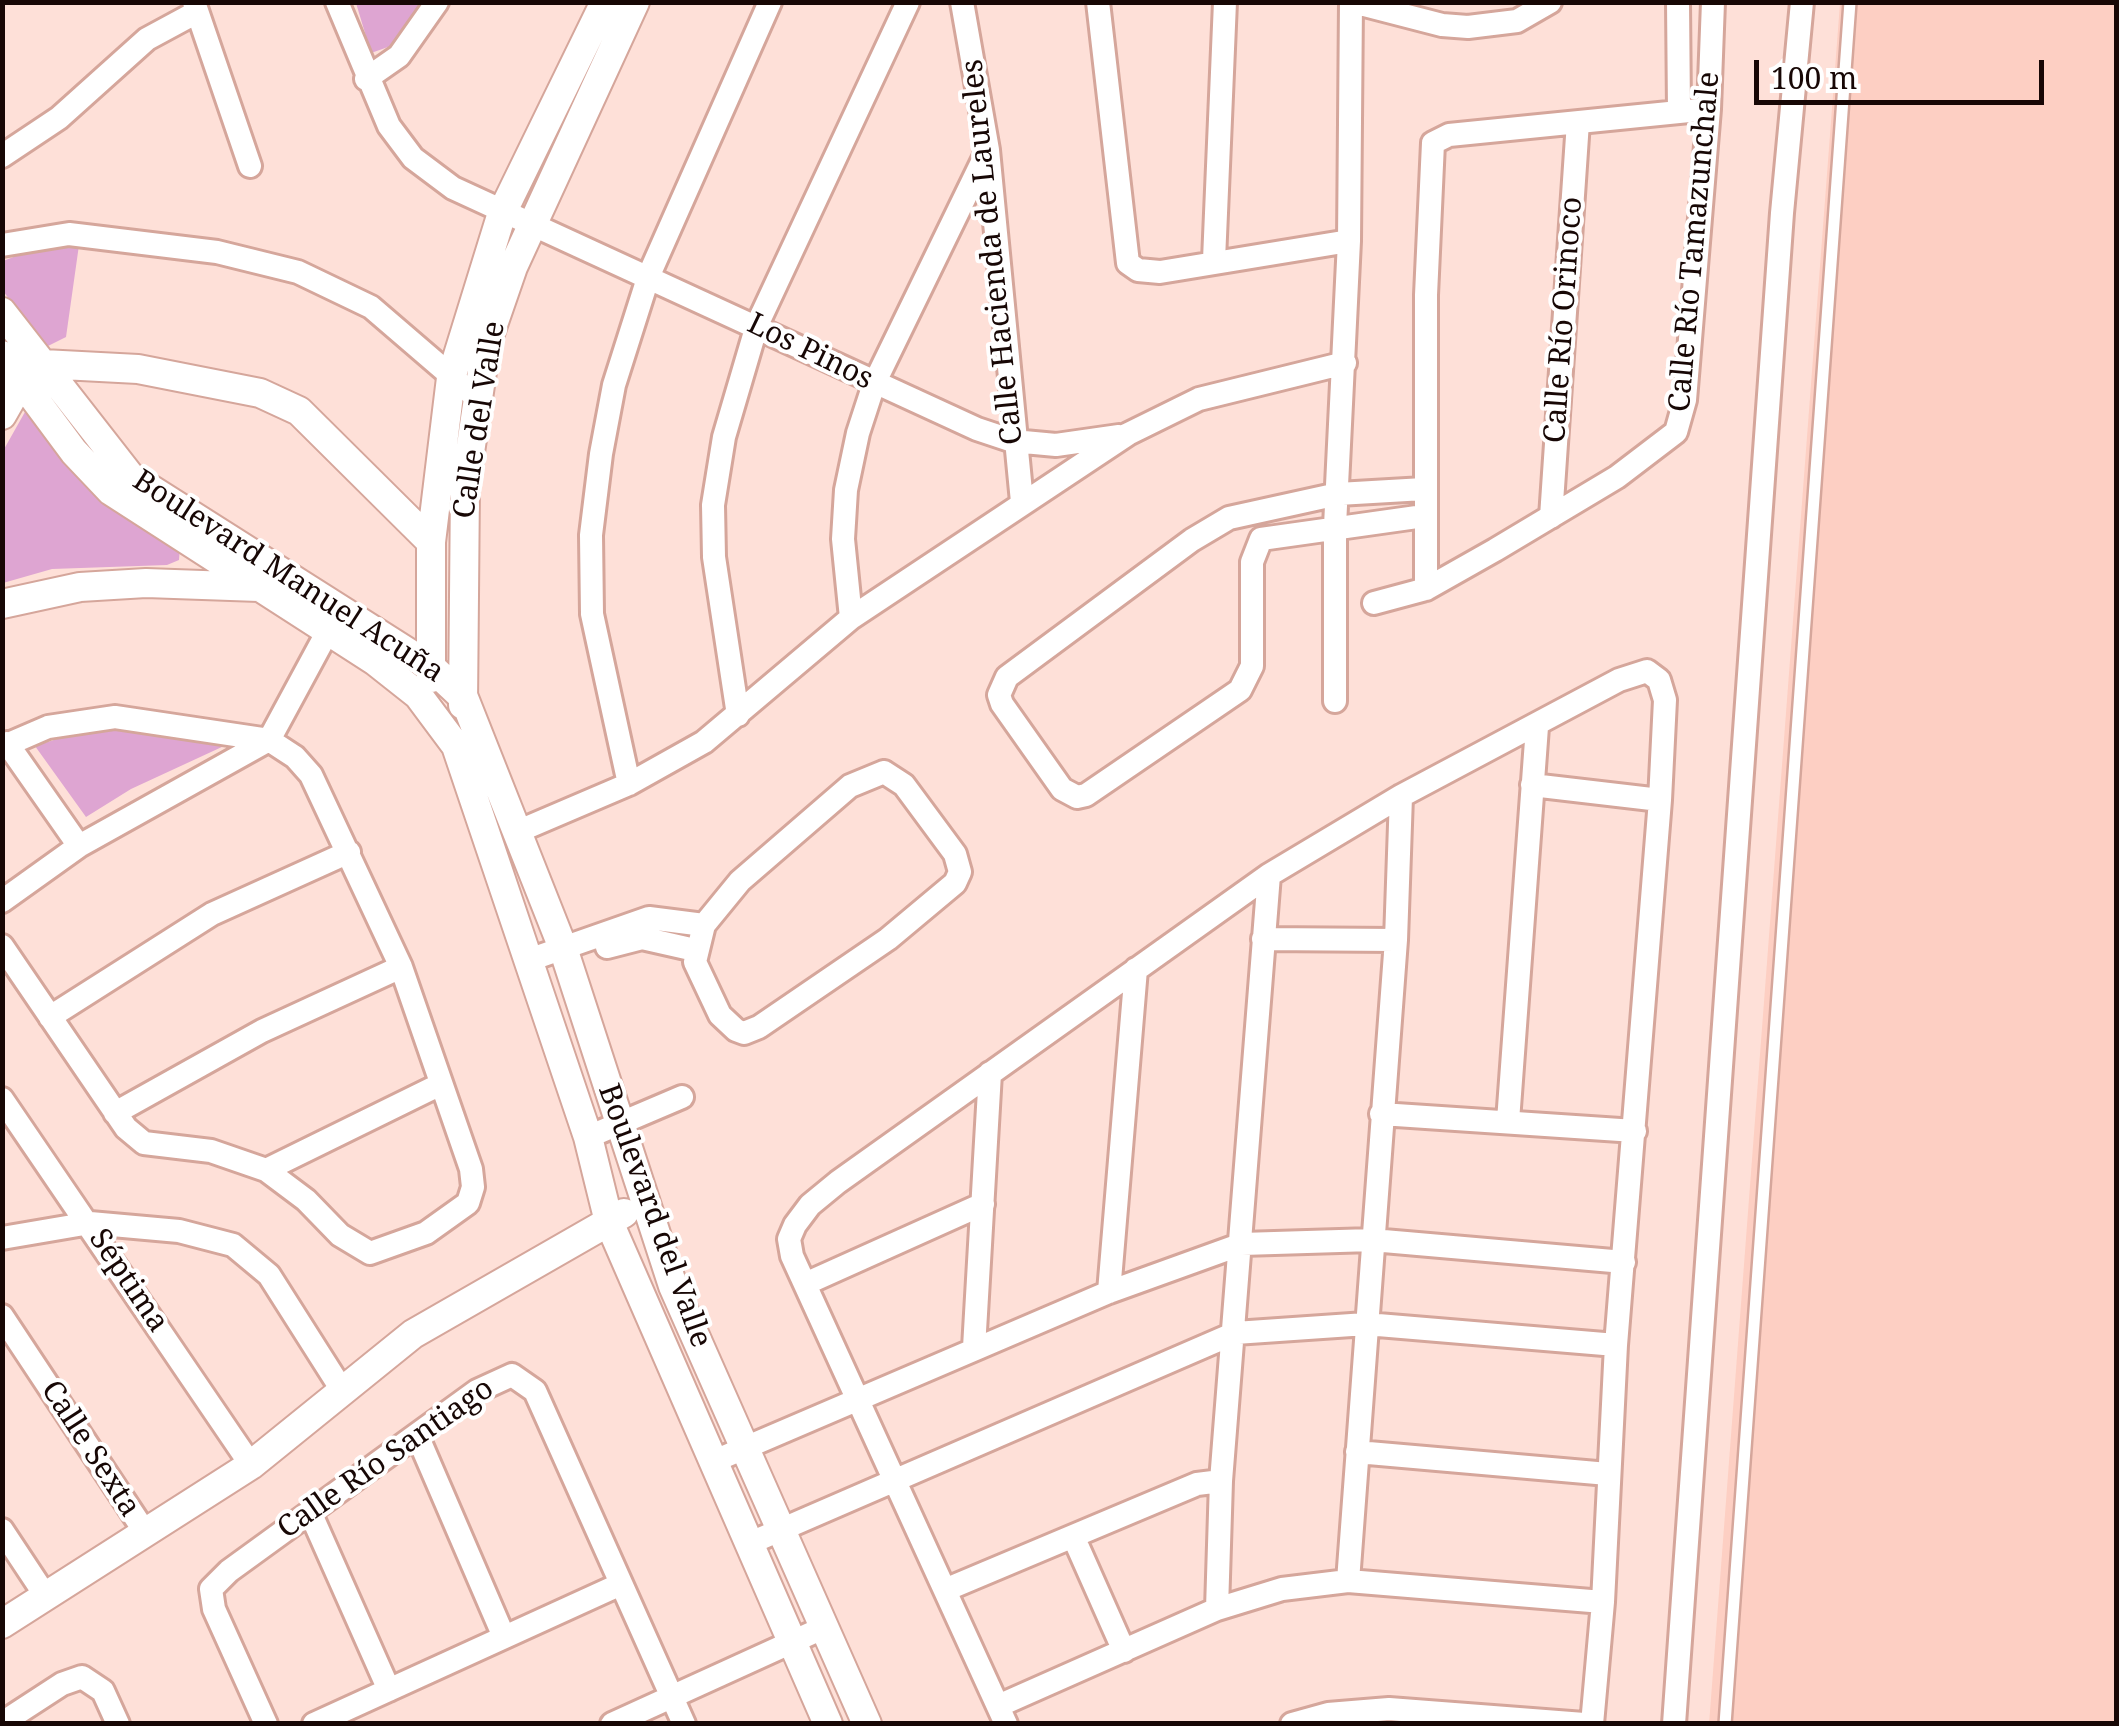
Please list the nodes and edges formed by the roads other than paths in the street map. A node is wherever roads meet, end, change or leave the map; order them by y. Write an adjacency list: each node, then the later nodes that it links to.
1 (337, 2): 17 (street, Los Pinos)
2 (437, 2): 17 (street)
3 (605, 2): 24 (street, Calle del Valle)
4 (635, 2): 25 (street, Calle del Valle)
5 (770, 2): 29 (street)
6 (908, 2): 31 (street)
7 (962, 2): 21 (street, Calle Hacienda de Laureles)
8 (1098, 2): 28 (street)
9 (1225, 2): 28 (street)
10 (1352, 2): 11 (street); 26 (street)
11 (1550, 2)
12 (1678, 2): 19 (street, Calle Río Tamazunchale)
13 (1714, 2): 18 (street, Calle Río Tamazunchale)
14 (1802, 2): 149 (street)
15 (1850, 2): 150 (lane)
16 (196, 7): 22 (street); 23 (street)
17 (366, 79): 24 (street, Los Pinos)
18 (1709, 109): 19 (street); 45 (street, Calle Río Tamazunchale)
19 (1678, 111): 20 (street)
20 (1578, 122): 41 (street); 45 (street, Calle Río Orinoco)
21 (988, 150): 36 (street); 40 (street, Calle Hacienda de Laureles)
22 (2, 156)
23 (250, 166)
24 (502, 212): 25 (street, Los Pinos); 35 (street, Calle del Valle)
25 (531, 226): 29 (street, Los Pinos); 37 (street, Calle del Valle)
26 (1350, 241): 28 (street); 33 (street)
27 (2, 244): 35 (street)
28 (1214, 260)
29 (650, 275): 31 (street, Los Pinos); 63 (street)
30 (2, 312): 34 (street, Boulevard Manuel Acuña)
31 (757, 325): 36 (street, Los Pinos); 58 (street)
32 (2, 355): 34 (street, Boulevard Manuel Acuña)
33 (1345, 363): 39 (street); 42 (street)
34 (33, 372): 38 (street); 47 (street); 48 (street, Boulevard Manuel Acuña); 54 (street, Boulevard Manuel Acuña)
35 (451, 378): 37 (street); 47 (street, Calle del Valle)
36 (874, 384): 40 (street, Los Pinos); 52 (street)
37 (478, 399): 55 (street, Calle del Valle)
38 (2, 415)
39 (1128, 434): 40 (street, Los Pinos); 43 (street)
40 (1013, 440): 43 (street, Calle Hacienda de Laureles)
41 (1424, 489): 42 (street); 44 (street)
42 (1338, 494): 46 (street); 46 (street)
43 (1022, 502): 52 (street)
44 (1424, 516): 46 (street); 49 (street)
45 (1551, 518): 49 (street, Calle Río Tamazunchale)
46 (1335, 526): 56 (street)
47 (431, 542): 54 (street, Calle del Valle)
48 (261, 587): 51 (street); 53 (street, Boulevard Manuel Acuña)
49 (1426, 589): 50 (street, Calle Río Tamazunchale)
50 (1374, 603)
51 (2, 604)
52 (851, 618): 58 (street)
53 (329, 629): 57 (street, Boulevard Manuel Acuña); 60 (street)
54 (431, 667): 55 (street, Boulevard Manuel Acuña); 57 (street, Calle del Valle)
55 (464, 698): 62 (street, Calle del Valle); 67 (street, Boulevard del Valle)
56 (1335, 700)
57 (430, 710): 62 (street, Boulevard del Valle)
58 (738, 715): 63 (street)
59 (1538, 727): 64 (street); 65 (street); 66 (street)
60 (270, 740): 61 (street); 68 (street); 69 (street)
61 (5, 745): 68 (street)
62 (456, 746): 79 (street, Boulevard del Valle)
63 (629, 784): 67 (street)
64 (1532, 786): 66 (street); 88 (street)
65 (1400, 796): 70 (street); 74 (street)
66 (1660, 800): 90 (street)
67 (519, 830): 77 (street, Boulevard del Valle)
68 (78, 846): 71 (street)
69 (349, 852): 78 (street); 81 (street)
70 (1269, 875): 73 (street); 80 (street)
71 (2, 901)
72 (704, 925): 76 (street); 76 (street); 77 (street)
73 (1264, 939): 74 (street); 99 (street)
74 (1396, 940): 87 (street)
75 (2, 946): 81 (street)
76 (695, 950): 77 (street)
77 (566, 955): 79 (street); 89 (street, Boulevard del Valle)
78 (401, 967): 83 (street); 86 (street)
79 (531, 967): 91 (street, Boulevard del Valle)
80 (1136, 969): 82 (street); 102 (street)
81 (50, 1017): 86 (street)
82 (990, 1073): 94 (street); 101 (street)
83 (441, 1084): 92 (street); 92 (street)
84 (682, 1096): 89 (street)
85 (2, 1099): 96 (street, Séptima)
86 (116, 1113): 92 (street)
87 (1381, 1114): 88 (street); 98 (street)
88 (1508, 1121): 90 (street)
89 (619, 1124): 91 (street); 93 (street, Boulevard del Valle)
90 (1635, 1131): 100 (street)
91 (588, 1137): 95 (street, Boulevard del Valle)
92 (266, 1170)
93 (642, 1202): 95 (street); 111 (street, Boulevard del Valle)
94 (983, 1204): 101 (street); 107 (street)
95 (609, 1222): 108 (street); 113 (street, Boulevard del Valle)
96 (90, 1223): 97 (street); 108 (street); 114 (street, Séptima)
97 (2, 1238)
98 (1372, 1240): 99 (street); 100 (street); 104 (street)
99 (1242, 1244): 102 (street); 105 (street)
100 (1624, 1262): 106 (street)
101 (805, 1284): 109 (street)
102 (1109, 1292): 107 (street)
103 (2, 1316): 121 (street, Calle Sexta)
104 (1366, 1324): 105 (street); 106 (street); 112 (street)
105 (1235, 1333): 116 (street); 117 (street)
106 (1616, 1345): 115 (street)
107 (974, 1348): 109 (street)
108 (342, 1390): 114 (street)
109 (860, 1397): 111 (street); 116 (street)
110 (417, 1435): 118 (street, Calle Río Santiago); 125 (street, Calle Río Santiago); 132 (street)
111 (746, 1448): 113 (street); 120 (street, Boulevard del Valle)
112 (1357, 1452): 115 (street); 124 (street)
113 (712, 1462): 123 (street, Boulevard del Valle)
114 (251, 1465): 121 (street)
115 (1608, 1474): 128 (street)
116 (897, 1480): 120 (street); 126 (street)
117 (1221, 1481): 122 (street); 129 (street)
118 (310, 1512): 135 (street); 143 (street, Calle Río Santiago)
119 (2, 1530): 127 (street)
120 (782, 1531): 123 (street); 131 (street, Boulevard del Valle)
121 (144, 1532): 127 (street)
122 (1073, 1536): 126 (street); 134 (street)
123 (748, 1544): 133 (street, Boulevard del Valle)
124 (1348, 1580): 128 (street); 129 (street)
125 (621, 1584): 132 (street); 136 (street, Calle Río Santiago)
126 (945, 1590): 137 (street)
127 (45, 1595): 130 (street)
128 (1603, 1602): 148 (street)
129 (1217, 1609): 134 (street)
130 (2, 1624)
131 (824, 1627): 133 (street); 138 (street, Boulevard del Valle)
132 (504, 1637): 135 (street)
133 (792, 1642): 136 (street); 140 (street, Boulevard del Valle)
134 (1124, 1650): 137 (street)
135 (389, 1690): 144 (street)
136 (672, 1697): 145 (street); 146 (street, Calle Río Santiago)
137 (1002, 1715)
138 (864, 1716): 140 (street)
139 (2, 1723): 142 (street)
140 (828, 1723)
141 (1296, 1723): 147 (street)
142 (118, 1724)
143 (266, 1724)
144 (314, 1724)
145 (612, 1724)
146 (684, 1724)
147 (1584, 1724)
148 (1592, 1724)
149 (1674, 1724)
150 (1725, 1724)

